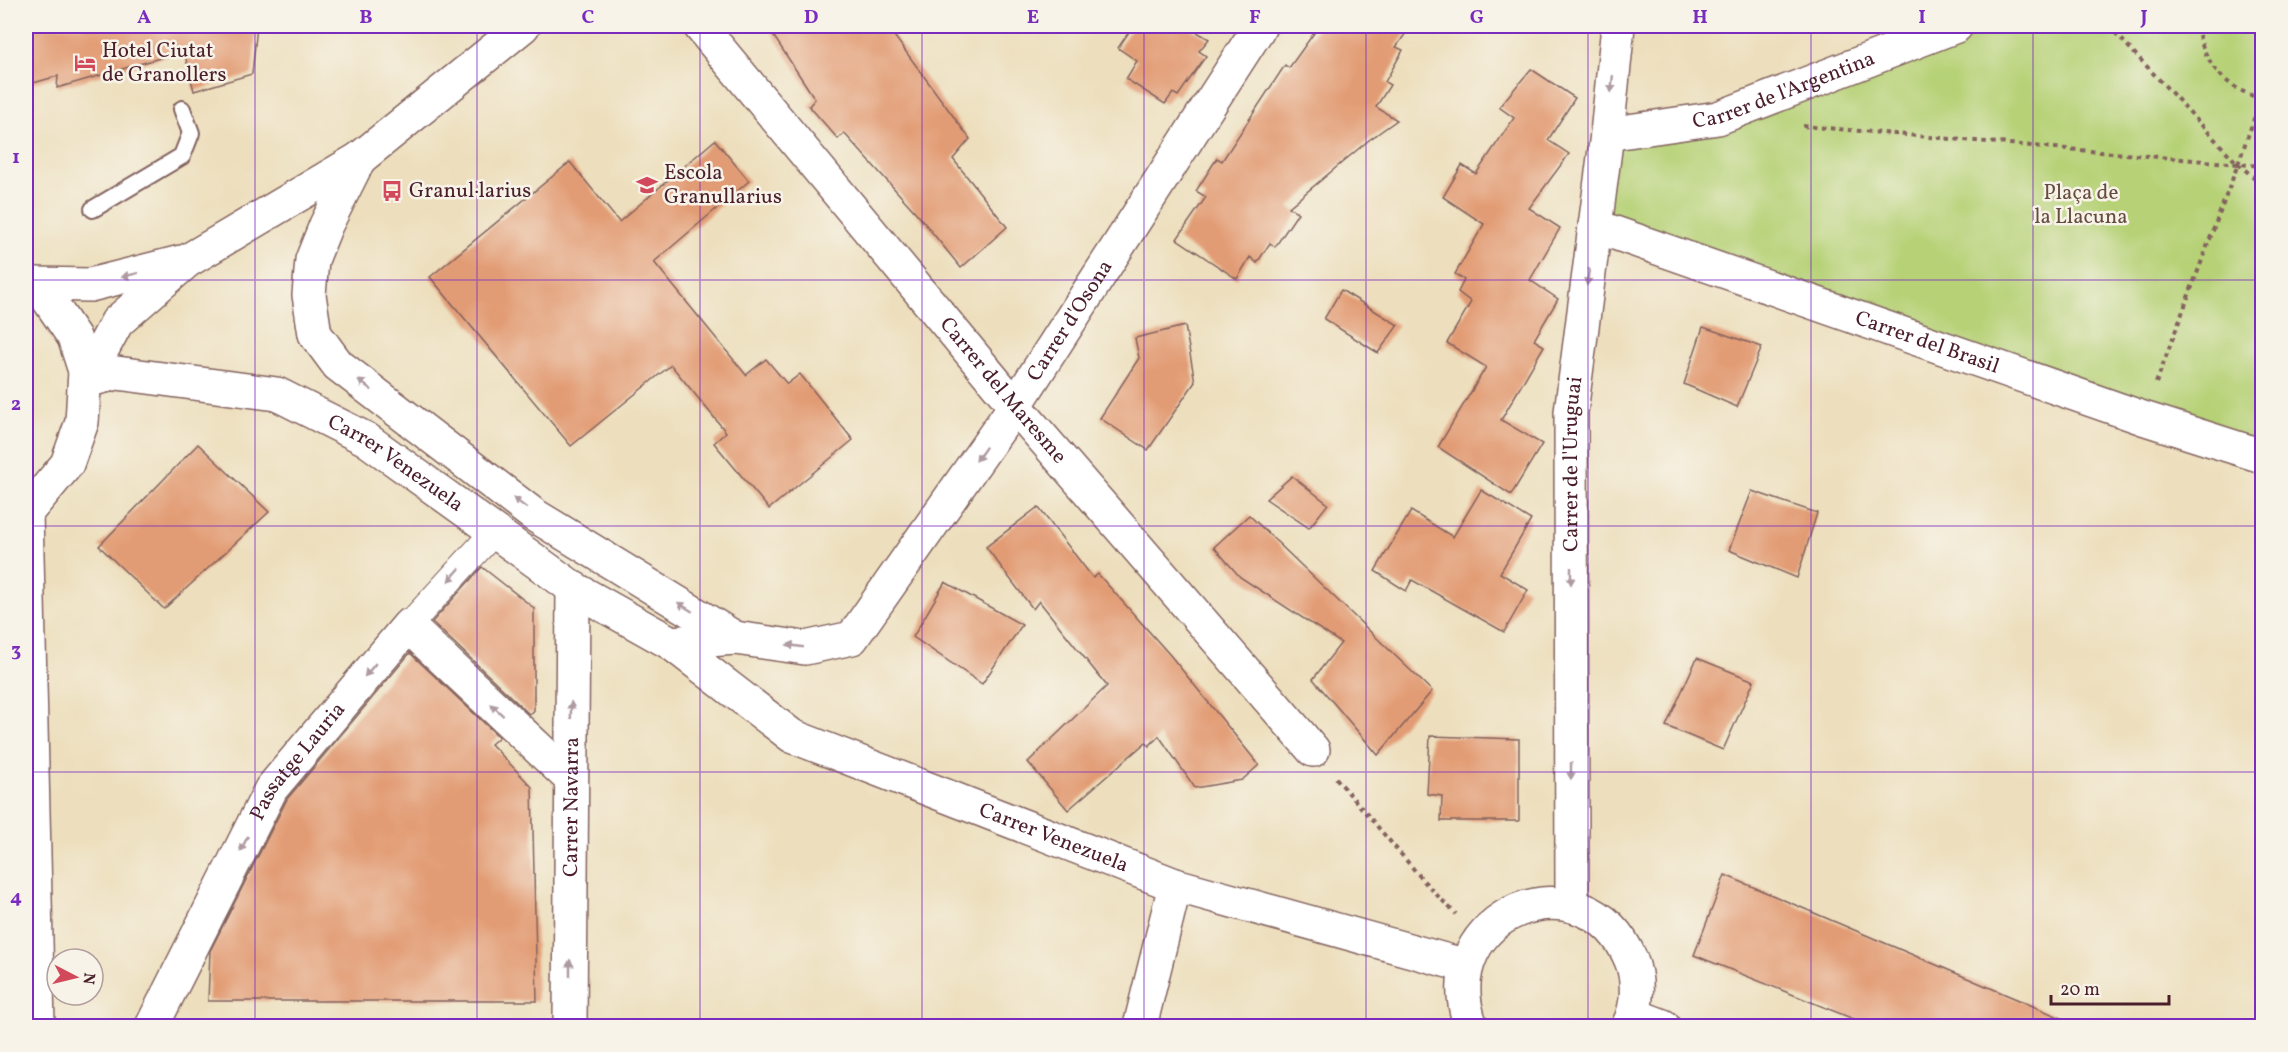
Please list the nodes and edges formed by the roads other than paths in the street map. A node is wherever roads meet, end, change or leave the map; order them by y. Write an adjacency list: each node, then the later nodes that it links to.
1 (523, 26): 8 (street)
2 (700, 26): 14 (street, Carrer del Maresme)
3 (1260, 26): 14 (street, Carrer d'Osona)
4 (1618, 26): 7 (street, Carrer de l'Uruguai, one-way to 7)
5 (1956, 26): 7 (street, Carrer de l'Argentina)
6 (182, 109): 9 (lane)
7 (1607, 134): 10 (street, Carrer de l'Uruguai)
8 (359, 159): 11 (street); 20 (street, Carrer Venezuela, one-way to 8)
9 (93, 209)
10 (1595, 225): 15 (street, Carrer del Brasil); 26 (street, Carrer de l'Uruguai, one-way to 26)
11 (187, 261): 12 (street, one-way to 12); 13 (street)
12 (29, 282): 13 (street)
13 (85, 376): 16 (street); 17 (street, Carrer Venezuela)
14 (1015, 406): 21 (street, Carrer d'Osona, one-way to 21); 23 (street, Carrer del Maresme)
15 (2262, 456)
16 (26, 513): 27 (street)
17 (494, 532): 18 (street, Carrer Venezuela); 19 (street, Passatge Lauria, one-way to 19)
18 (573, 588): 22 (street, Carrer Venezuela); 24 (street, Carrer Navarra, one-way to 18)
19 (408, 626): 24 (street, one-way to 19); 31 (street, Passatge Lauria, one-way to 31)
20 (735, 638): 21 (street, Carrer Venezuela, one-way to 20); 22 (street, Carrer Venezuela)
21 (852, 638)
22 (671, 644): 25 (street, Carrer Venezuela)
23 (1313, 750)
24 (571, 779): 32 (street, Carrer Navarra, one-way to 24)
25 (1175, 885): 28 (street, Carrer Venezuela); 33 (street)
26 (1572, 905): 28 (street); 29 (street)
27 (30, 918): 30 (street)
28 (1466, 966): 34 (street)
29 (1642, 1023)
30 (38, 1026)
31 (153, 1026)
32 (570, 1026)
33 (1140, 1026)
34 (1471, 1026)

